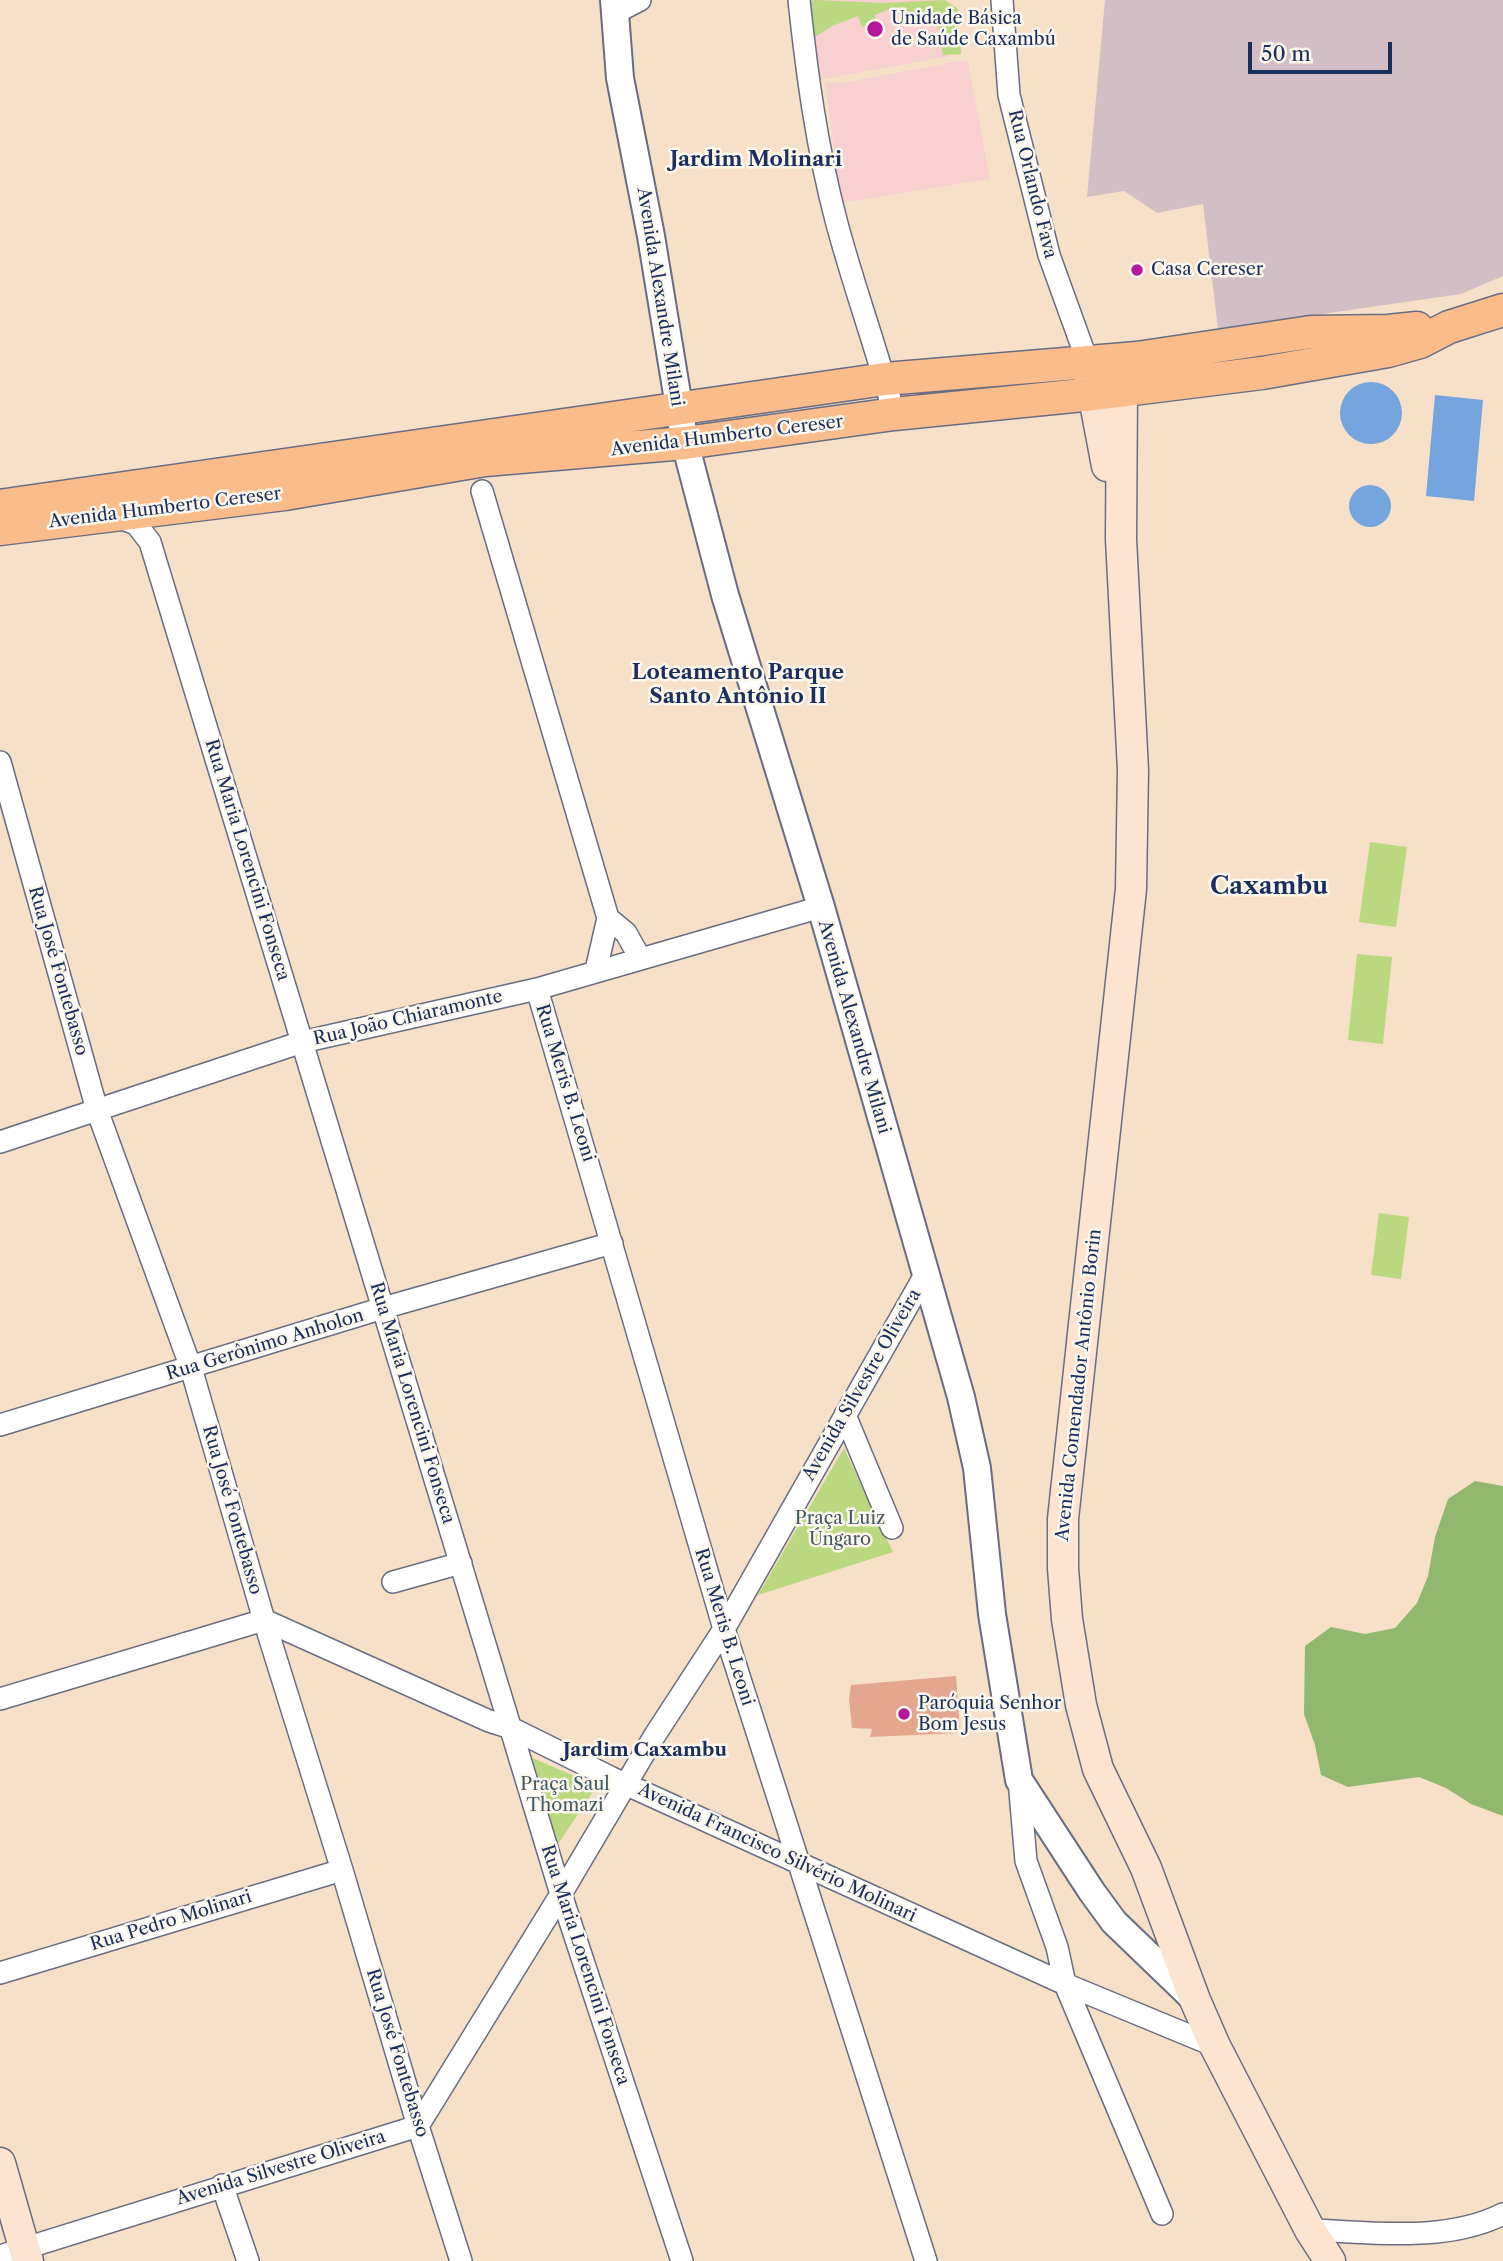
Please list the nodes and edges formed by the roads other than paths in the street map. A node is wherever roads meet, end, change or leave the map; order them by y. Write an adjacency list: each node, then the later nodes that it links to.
1 (640, 0): 4 (street)
2 (799, 0): 8 (street)
3 (1002, 0): 7 (street, Rua Orlando Fava)
4 (615, 6): 10 (street, Avenida Alexandre Milani)
5 (1503, 310): 6 (main road, Avenida Humberto Cereser)
6 (1450, 327): 7 (main road, Avenida Humberto Cereser); 9 (main road, Avenida Humberto Cereser)
7 (1088, 363): 8 (main road, Avenida Humberto Cereser); 9 (main road, Avenida Comendador Antônio Borin)
8 (884, 379): 10 (main road, Avenida Humberto Cereser); 11 (street)
9 (1108, 392): 11 (main road, Avenida Humberto Cereser); 48 (main road, Avenida Comendador Antônio Borin)
10 (678, 410): 12 (street, Avenida Alexandre Milani); 14 (main road, Avenida Humberto Cereser)
11 (894, 414): 12 (main road, Avenida Humberto Cereser)
12 (685, 443): 15 (main road, Avenida Humberto Cereser); 20 (street, Avenida Alexandre Milani)
13 (482, 491): 21 (street)
14 (0, 506)
15 (167, 509): 16 (main road, Avenida Humberto Cereser); 18 (street)
16 (112, 516): 17 (main road, Avenida Humberto Cereser); 18 (street)
17 (0, 529)
18 (150, 542): 25 (street, Rua Maria Lorencini Fonseca)
19 (0, 762): 26 (street, Rua José Fontebasso)
20 (821, 907): 22 (street, Rua João Chiaramonte); 29 (street, Avenida Alexandre Milani)
21 (608, 918): 22 (street); 23 (street)
22 (640, 958): 23 (street, Rua João Chiaramonte)
23 (596, 970): 24 (street, Rua João Chiaramonte)
24 (537, 989): 25 (street, Rua João Chiaramonte); 28 (street, Rua Meris B. Leoni)
25 (302, 1042): 26 (street, Rua João Chiaramonte); 30 (street, Rua Maria Lorencini Fonseca)
26 (97, 1110): 27 (street, Rua João Chiaramonte); 31 (street, Rua José Fontebasso)
27 (0, 1142)
28 (612, 1244): 30 (street, Rua Gerônimo Anholon); 38 (street, Rua Meris B. Leoni)
29 (925, 1275): 32 (street, Avenida Silvestre Oliveira); 41 (street, Avenida Alexandre Milani)
30 (383, 1308): 31 (street, Rua Gerônimo Anholon); 35 (street, Rua Maria Lorencini Fonseca)
31 (191, 1368): 33 (street, Rua Gerônimo Anholon); 37 (street, Rua José Fontebasso)
32 (845, 1415): 34 (street); 38 (street, Avenida Silvestre Oliveira)
33 (0, 1425)
34 (892, 1528)
35 (461, 1563): 36 (street); 40 (street, Rua Maria Lorencini Fonseca)
36 (393, 1583)
37 (264, 1620): 39 (street); 40 (street, Avenida Francisco Silvério Molinari); 44 (street, Rua José Fontebasso)
38 (724, 1629): 42 (street, Avenida Silvestre Oliveira); 43 (street, Rua Meris B. Leoni)
39 (0, 1699)
40 (511, 1728): 42 (street, Avenida Francisco Silvério Molinari); 45 (street, Rua Maria Lorencini Fonseca)
41 (1019, 1780): 47 (street); 48 (street, Avenida Alexandre Milani)
42 (625, 1783): 43 (street, Avenida Francisco Silvério Molinari); 45 (street, Avenida Silvestre Oliveira)
43 (799, 1863): 47 (street, Avenida Francisco Silvério Molinari); 60 (street, Rua Meris B. Leoni)
44 (342, 1870): 46 (street, Rua Pedro Molinari); 50 (street, Rua José Fontebasso)
45 (561, 1894): 50 (street, Avenida Silvestre Oliveira); 59 (street, Rua Maria Lorencini Fonseca)
46 (0, 1973)
47 (1065, 1984): 49 (street, Avenida Francisco Silvério Molinari); 53 (street)
48 (1195, 2000): 49 (main road, Avenida Comendador Antônio Borin)
49 (1215, 2046): 55 (main road, Avenida Comendador Antônio Borin)
50 (418, 2126): 52 (street, Avenida Silvestre Oliveira); 58 (street, Rua José Fontebasso)
51 (0, 2163): 56 (main road)
52 (222, 2185): 56 (street, Avenida Silvestre Oliveira); 57 (street)
53 (1162, 2214)
54 (1503, 2214): 55 (street)
55 (1310, 2230): 61 (main road, Avenida Comendador Antônio Borin)
56 (18, 2255)
57 (248, 2261)
58 (461, 2261)
59 (682, 2261)
60 (926, 2261)
61 (1330, 2261)

